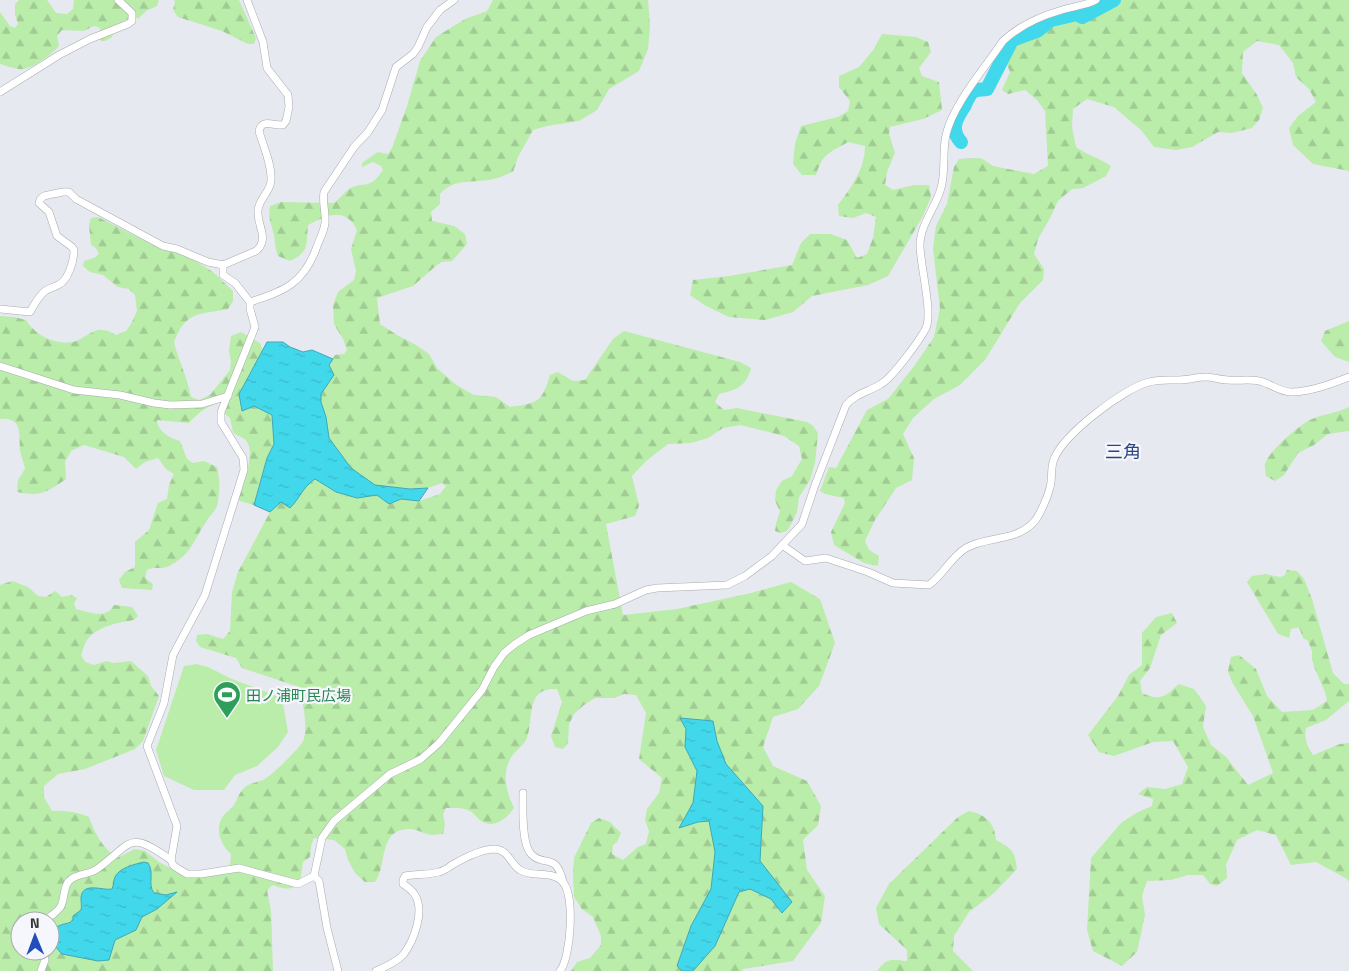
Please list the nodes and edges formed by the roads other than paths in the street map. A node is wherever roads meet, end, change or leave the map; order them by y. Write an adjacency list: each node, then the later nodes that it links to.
1 (118, 0): 5 (street)
2 (247, 0): 6 (street)
3 (454, 0): 7 (street)
4 (1096, 0): 14 (street)
5 (0, 92)
6 (223, 265): 7 (street); 8 (street)
7 (250, 302): 13 (street)
8 (0, 309)
9 (0, 366): 13 (street)
10 (1349, 372): 12 (street)
11 (1349, 376): 12 (street)
12 (1340, 380): 14 (street)
13 (228, 396): 16 (street)
14 (782, 544): 17 (street)
15 (522, 793): 18 (street)
16 (171, 860): 17 (street); 19 (street)
17 (314, 876): 20 (street)
18 (563, 882): 21 (street); 22 (street)
19 (56, 911)
20 (338, 971)
21 (376, 971)
22 (560, 971)

